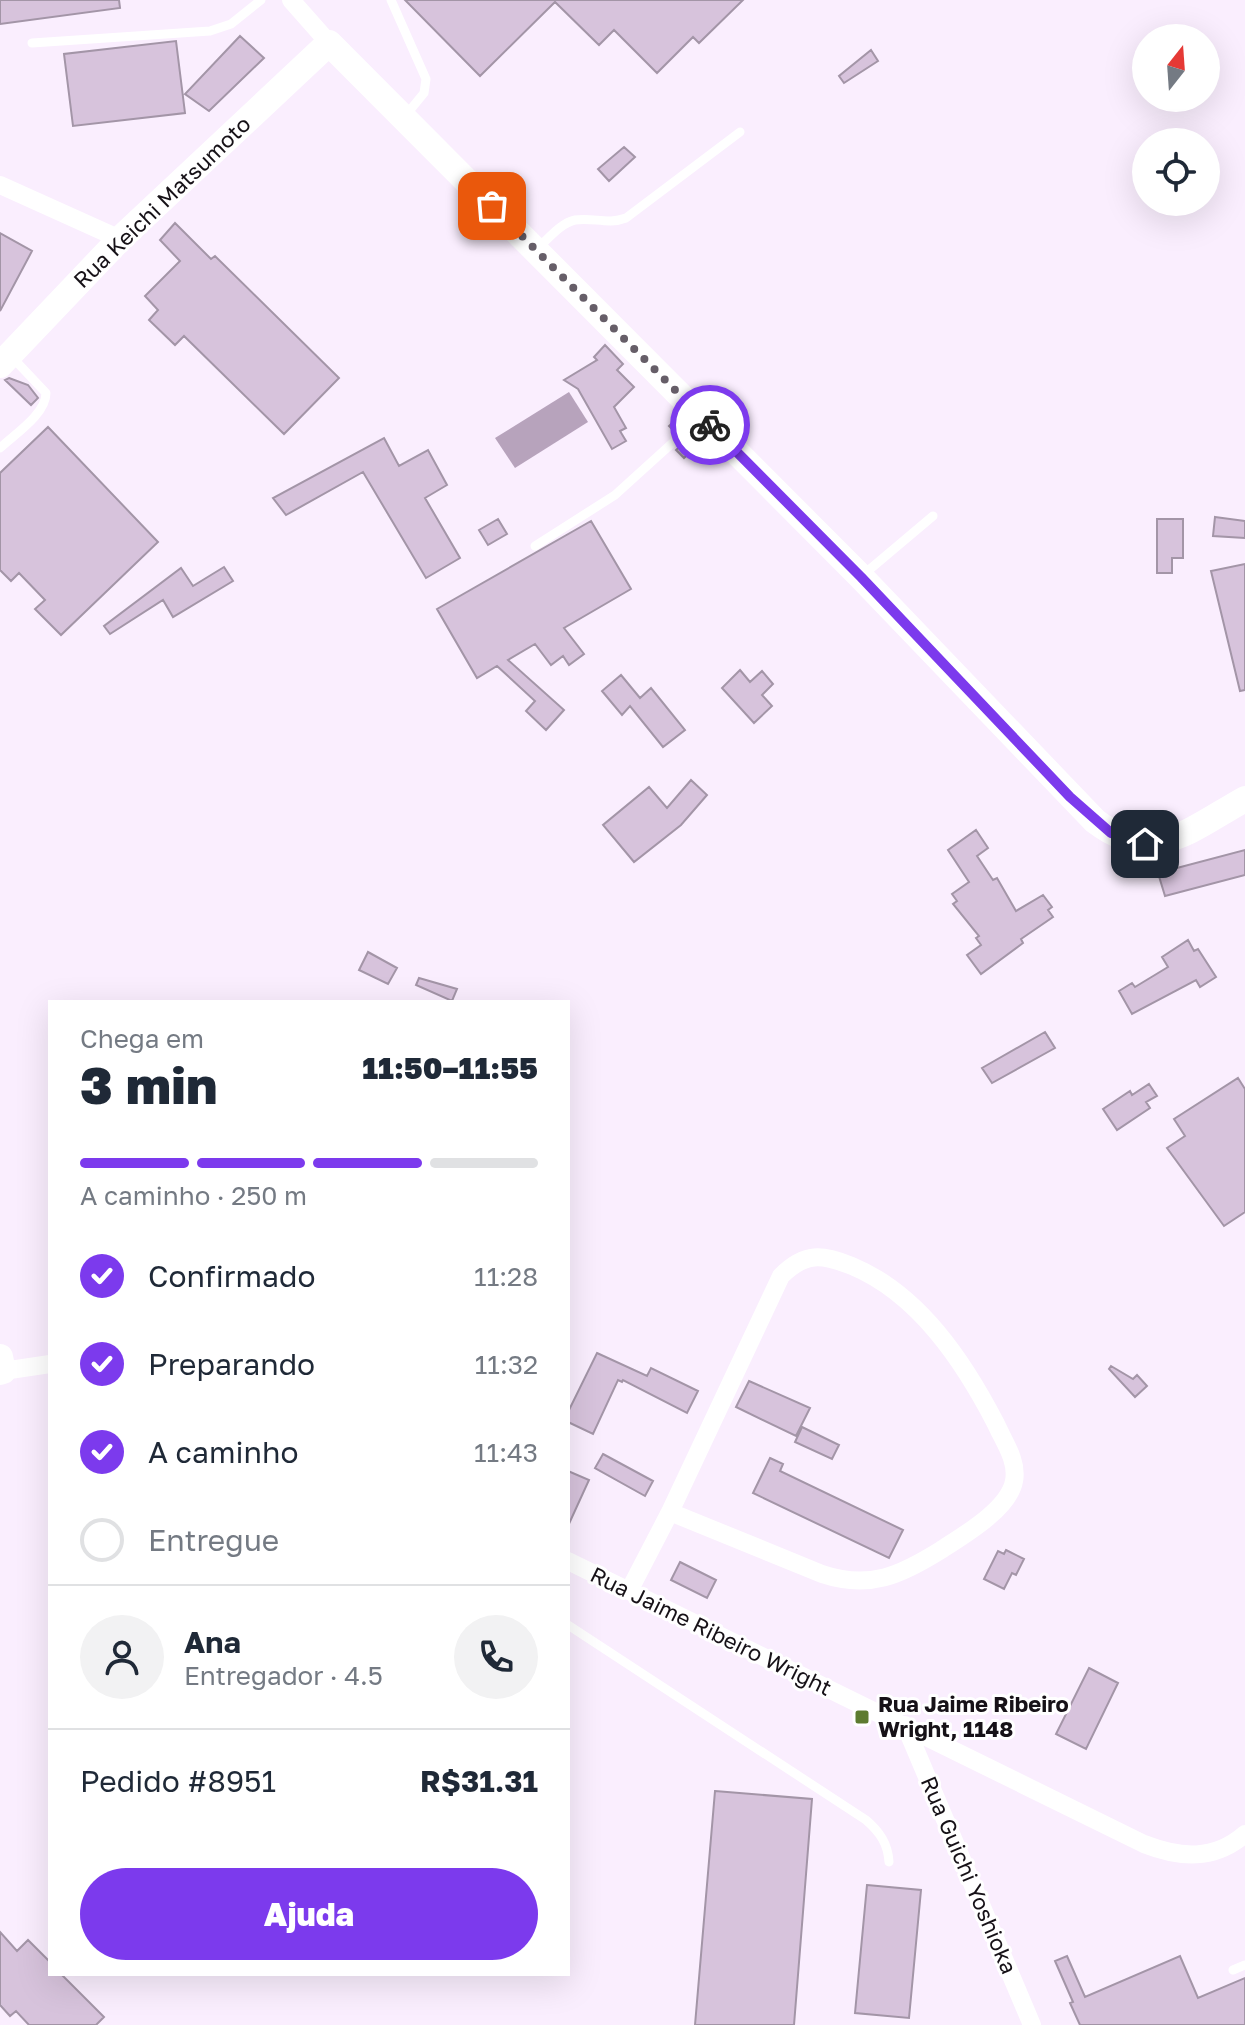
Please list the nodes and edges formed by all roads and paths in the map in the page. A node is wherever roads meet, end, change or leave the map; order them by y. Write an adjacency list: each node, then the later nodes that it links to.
1 (261, 0): 4 (lane)
2 (291, 0): 5 (street)
3 (391, 0): 6 (lane)
4 (32, 43)
5 (329, 43): 6 (main road); 9 (main road, Rua Keichi Matsumoto)
6 (404, 118): 10 (main road)
7 (740, 132): 10 (lane)
8 (0, 185): 9 (street)
9 (120, 239): 11 (main road, Rua Keichi Matsumoto)
10 (536, 250): 16 (main road)
11 (5, 360): 13 (lane)
12 (679, 437): 15 (lane)
13 (0, 448)
14 (933, 516): 16 (lane)
15 (535, 546)
16 (861, 577): 17 (main road)
17 (1245, 799)
18 (48, 1364): 19 (street)
19 (1, 1367)
20 (670, 1512): 20 (street); 22 (street)
21 (570, 1562): 22 (street, Rua Jaime Ribeiro Wright)
22 (629, 1591): 24 (street, Rua Jaime Ribeiro Wright)
23 (570, 1626): 26 (lane)
24 (905, 1725): 25 (street, Rua Jaime Ribeiro Wright); 29 (street, Rua Guichi Yoshioka)
25 (1245, 1834)
26 (889, 1862)
27 (1245, 1965): 28 (lane)
28 (1233, 1970)
29 (1032, 2025)

